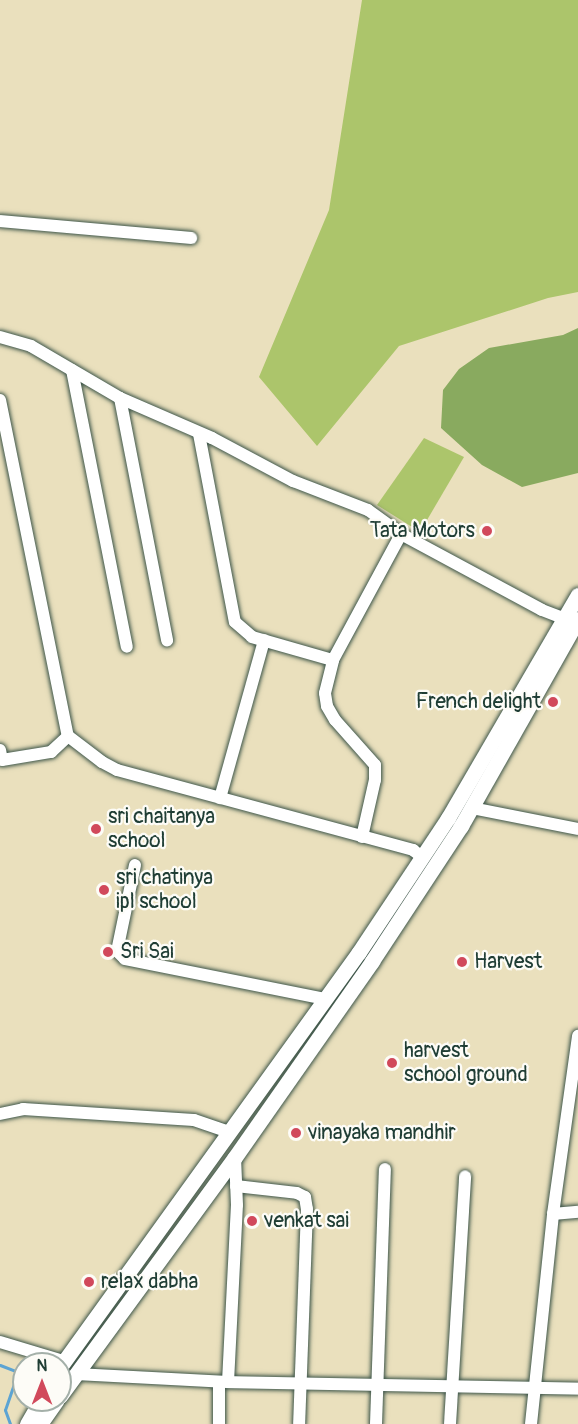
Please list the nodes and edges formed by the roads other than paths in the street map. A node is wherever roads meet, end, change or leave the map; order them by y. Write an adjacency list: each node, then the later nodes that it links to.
1 (0, 221): 2 (street)
2 (191, 238)
3 (0, 337): 4 (street)
4 (72, 370): 5 (street); 13 (street)
5 (120, 398): 7 (street); 11 (street)
6 (0, 400): 15 (street)
7 (199, 434): 8 (street); 12 (street)
8 (401, 534): 10 (street); 14 (street)
9 (578, 595): 10 (street)
10 (571, 625): 18 (street); 21 (street)
11 (167, 640)
12 (264, 640): 14 (street); 17 (street)
13 (127, 647)
14 (333, 660): 20 (street)
15 (68, 736): 16 (street); 17 (street)
16 (1, 757)
17 (219, 798): 20 (street)
18 (471, 808): 19 (street); 27 (street)
19 (578, 829)
20 (362, 837): 21 (street)
21 (422, 857): 23 (street)
22 (135, 865): 23 (street)
23 (325, 999): 26 (street)
24 (578, 1036): 32 (street)
25 (0, 1114): 26 (street)
26 (229, 1132): 35 (street)
27 (235, 1157): 30 (street); 36 (street)
28 (385, 1169): 40 (street)
29 (465, 1176): 41 (street)
30 (236, 1186): 38 (street); 39 (street)
31 (578, 1212): 32 (street)
32 (553, 1214): 42 (street)
33 (0, 1342): 34 (street)
34 (28, 1352)
35 (71, 1352)
36 (76, 1374): 37 (street); 38 (street)
37 (72, 1380)
38 (224, 1382): 39 (street); 44 (street)
39 (301, 1384): 40 (street); 45 (street)
40 (377, 1385): 41 (street); 46 (street)
41 (453, 1387): 42 (street); 47 (street)
42 (537, 1387): 43 (street); 48 (street)
43 (578, 1389)
44 (219, 1424)
45 (299, 1424)
46 (376, 1424)
47 (450, 1424)
48 (531, 1424)

